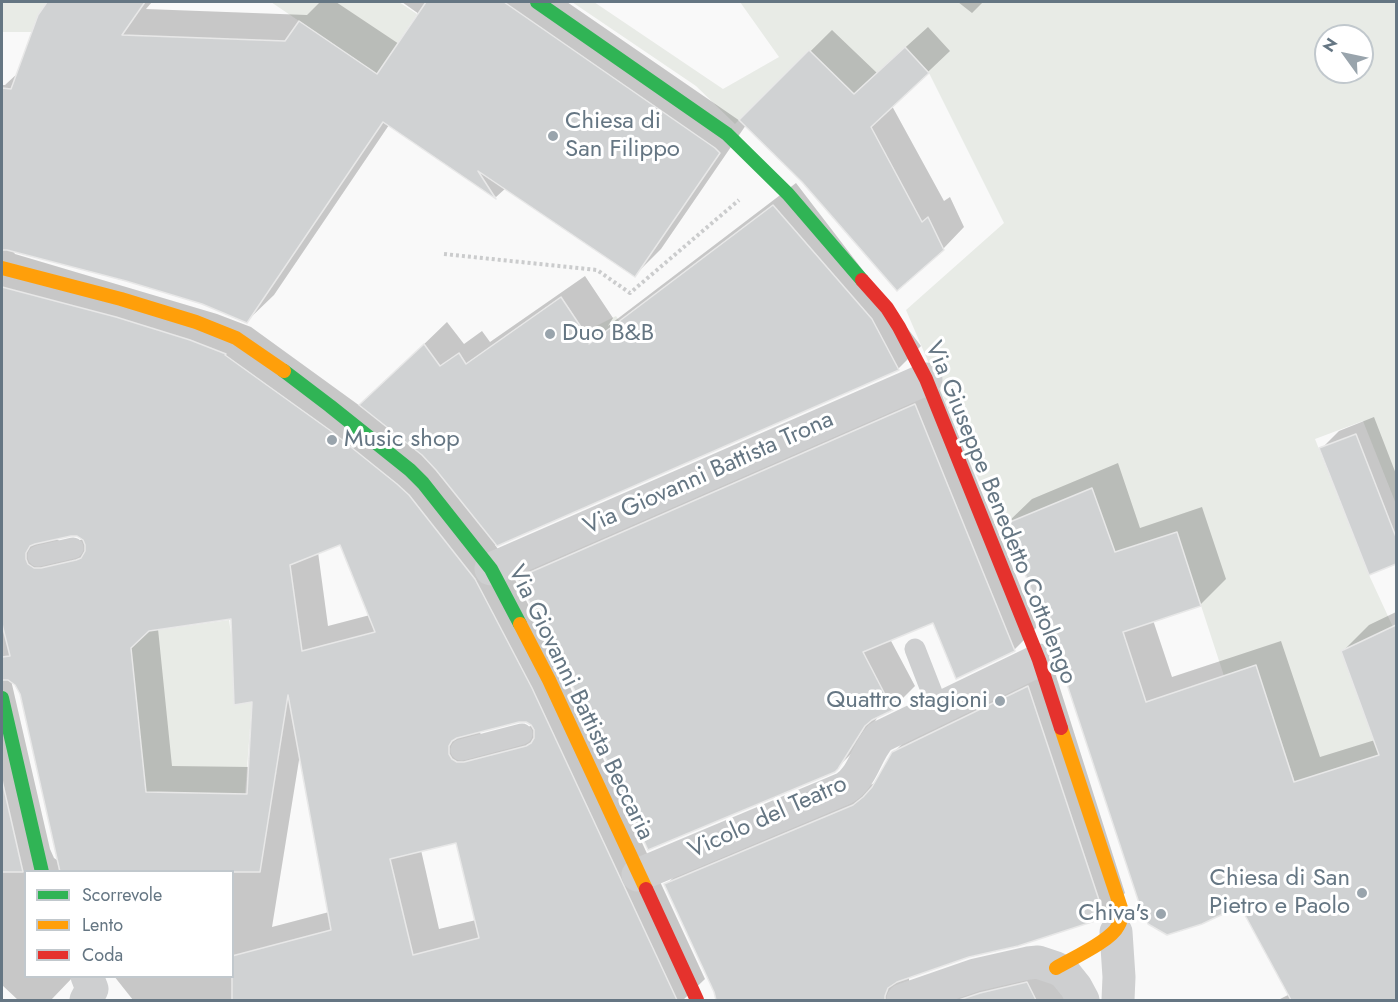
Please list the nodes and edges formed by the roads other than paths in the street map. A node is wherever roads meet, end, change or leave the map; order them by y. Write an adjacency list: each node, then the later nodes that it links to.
1 (537, 2): 3 (street, Via Giuseppe Benedetto Cottolengo)
2 (2, 268): 6 (street, Via Giovanni Battista Beccaria)
3 (926, 379): 6 (street, Via Giovanni Battista Trona); 8 (street, Via Giuseppe Benedetto Cottolengo)
4 (73, 548): 5 (lane)
5 (38, 556)
6 (491, 568): 14 (street, Via Giovanni Battista Beccaria)
7 (915, 649): 10 (lane)
8 (1039, 660): 10 (street, Vicolo del Teatro); 15 (street, Via Giuseppe Benedetto Cottolengo)
9 (2, 698): 13 (street)
10 (938, 708): 14 (street, Vicolo del Teatro)
11 (522, 734): 12 (lane)
12 (461, 750)
13 (42, 870)
14 (638, 875): 19 (street, Via Giovanni Battista Beccaria)
15 (1119, 920): 16 (street); 22 (street)
16 (1042, 965): 20 (street); 21 (street)
17 (88, 978): 18 (street)
18 (86, 1000)
19 (697, 1000)
20 (903, 1000)
21 (1083, 1000)
22 (1118, 1000)

